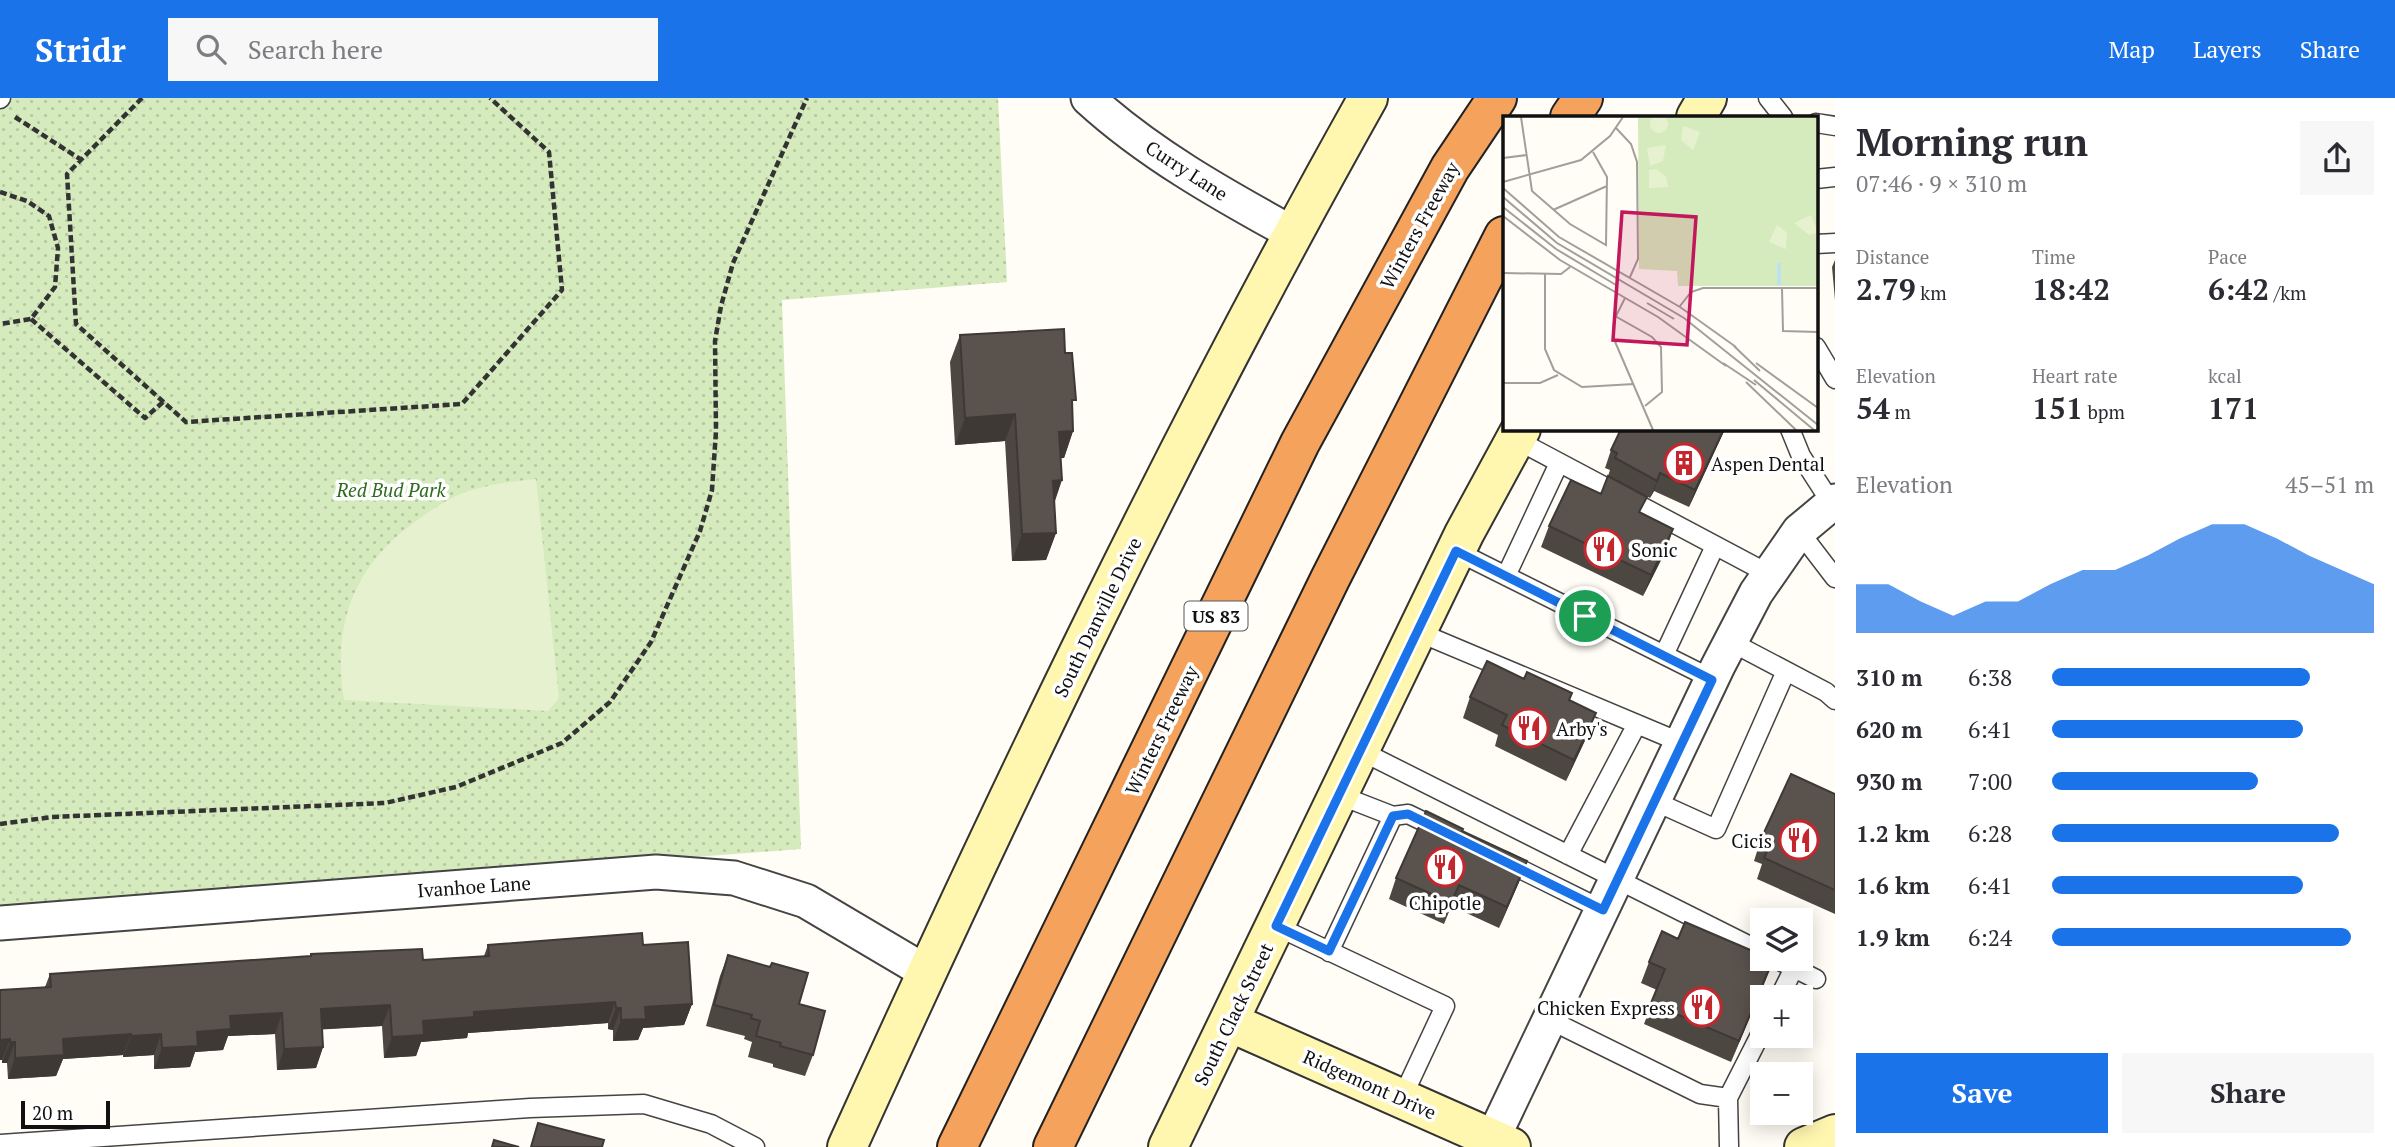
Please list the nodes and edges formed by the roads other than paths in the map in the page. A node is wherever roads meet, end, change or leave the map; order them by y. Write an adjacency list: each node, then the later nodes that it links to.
1 (1088, 98): 10 (street, Curry Lane)
2 (1368, 98): 10 (main road, South Danville Drive)
3 (1497, 98): 57 (highway, Winters Freeway / US 83)
4 (1583, 98): 7 (highway)
5 (1707, 98): 8 (main road)
6 (1768, 98): 9 (lane)
7 (1571, 116)
8 (1697, 116)
9 (1782, 116)
10 (1292, 233): 46 (main road, South Danville Drive)
11 (1503, 238): 58 (highway)
12 (1818, 350): 13 (lane)
13 (1835, 379)
14 (1790, 430): 17 (lane)
15 (1518, 434): 16 (lane); 20 (main road, South Clack Street)
16 (1559, 463): 19 (lane); 22 (lane)
17 (1833, 502): 18 (street)
18 (1799, 531): 21 (street); 23 (lane)
19 (1715, 546): 21 (lane); 26 (lane)
20 (1456, 551): 22 (lane); 24 (main road, South Clack Street)
21 (1769, 574): 25 (street)
22 (1506, 576): 26 (lane)
23 (1835, 579)
24 (1418, 632): 30 (lane); 32 (main road, South Clack Street)
25 (1731, 642): 27 (lane); 28 (street)
26 (1664, 655): 28 (lane)
27 (1786, 671): 29 (lane); 34 (lane)
28 (1712, 680): 31 (street)
29 (1835, 700)
30 (1637, 724): 31 (lane); 37 (lane)
31 (1682, 743): 34 (street)
32 (1361, 751): 33 (main road, South Clack Street); 37 (lane)
33 (1339, 795): 35 (lane); 42 (main road, South Clack Street)
34 (1654, 802): 39 (street)
35 (1393, 816): 36 (lane); 44 (lane)
36 (1456, 838)
37 (1568, 855): 39 (lane)
38 (1493, 856): 40 (lane)
39 (1617, 880): 40 (street); 43 (lane)
40 (1603, 910): 48 (street)
41 (0, 923): 46 (street, Ivanhoe Lane)
42 (1276, 926): 44 (lane); 49 (main road, South Clack Street)
43 (1750, 946)
44 (1329, 951): 51 (lane)
45 (1800, 971): 47 (lane)
46 (926, 972): 56 (main road, South Danville Drive)
47 (1816, 979)
48 (1550, 1020): 52 (lane); 54 (street)
49 (1229, 1022): 51 (main road, Ridgemont Drive); 59 (main road, South Clack Street)
50 (1753, 1048): 52 (lane)
51 (1402, 1098): 54 (main road, Ridgemont Drive)
52 (1728, 1098): 60 (lane)
53 (0, 1144): 55 (lane)
54 (1497, 1145)
55 (754, 1147)
56 (847, 1147)
57 (957, 1147)
58 (1053, 1147)
59 (1168, 1147)
60 (1729, 1147)

